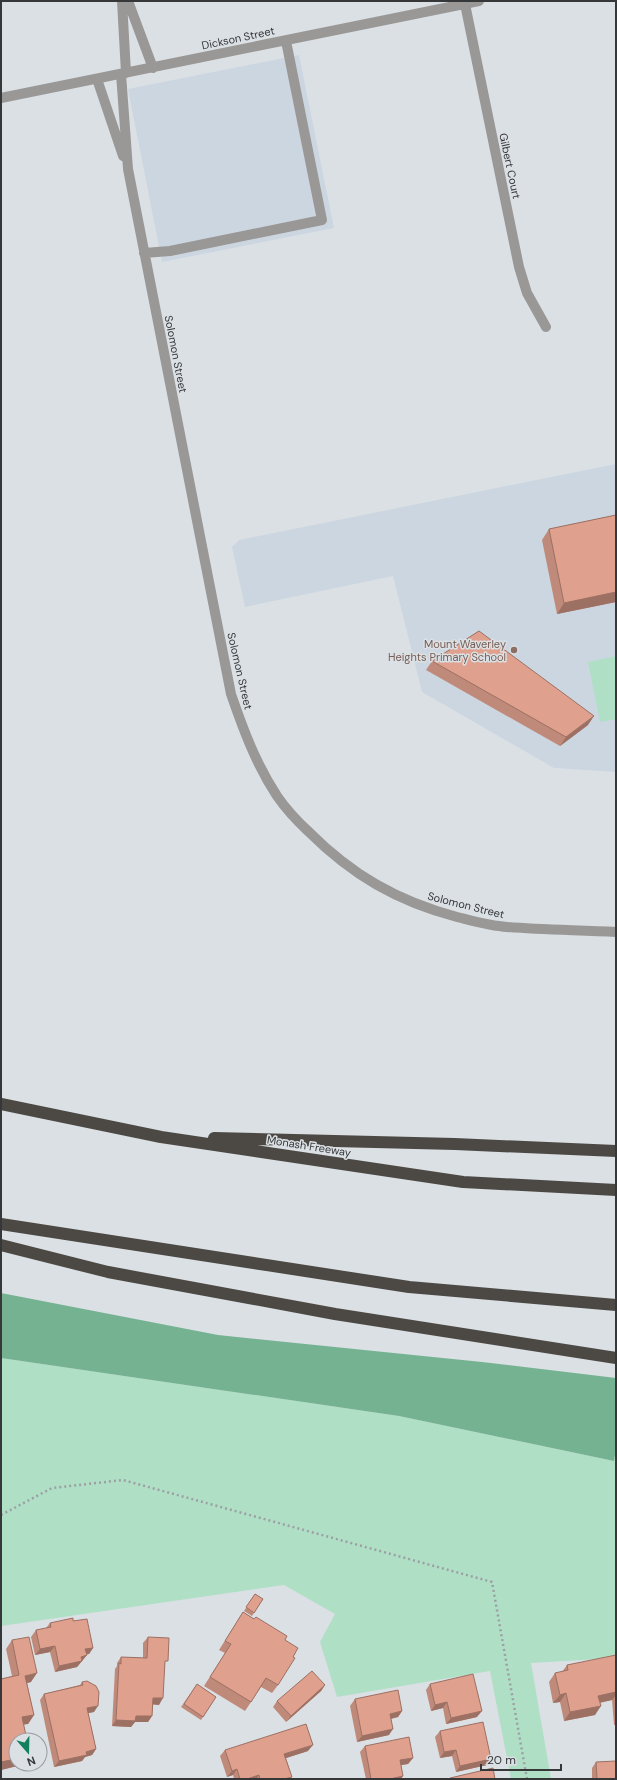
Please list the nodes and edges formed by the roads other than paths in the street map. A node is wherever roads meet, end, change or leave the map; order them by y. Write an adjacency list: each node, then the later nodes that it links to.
1 (122, 1): 7 (street, Solomon Street)
2 (128, 1): 6 (street)
3 (479, 1): 4 (street, Dickson Street)
4 (465, 4): 5 (street, Dickson Street); 12 (street, Gilbert Court)
5 (286, 41): 6 (street, Dickson Street); 11 (street)
6 (153, 68): 7 (street, Dickson Street)
7 (123, 74): 8 (street, Dickson Street); 10 (street, Solomon Street)
8 (96, 79): 9 (street, Dickson Street); 10 (street, Solomon Street)
9 (1, 98)
10 (128, 169): 11 (street, Solomon Street)
11 (144, 253): 13 (street, Solomon Street)
12 (546, 327)
13 (616, 932)
14 (1, 1104): 15 (highway, Monash Freeway)
15 (161, 1137): 16 (highway); 17 (highway, Monash Freeway)
16 (616, 1151)
17 (616, 1190)
18 (1, 1224): 20 (highway)
19 (1, 1245): 21 (highway)
20 (616, 1304)
21 (616, 1358)

